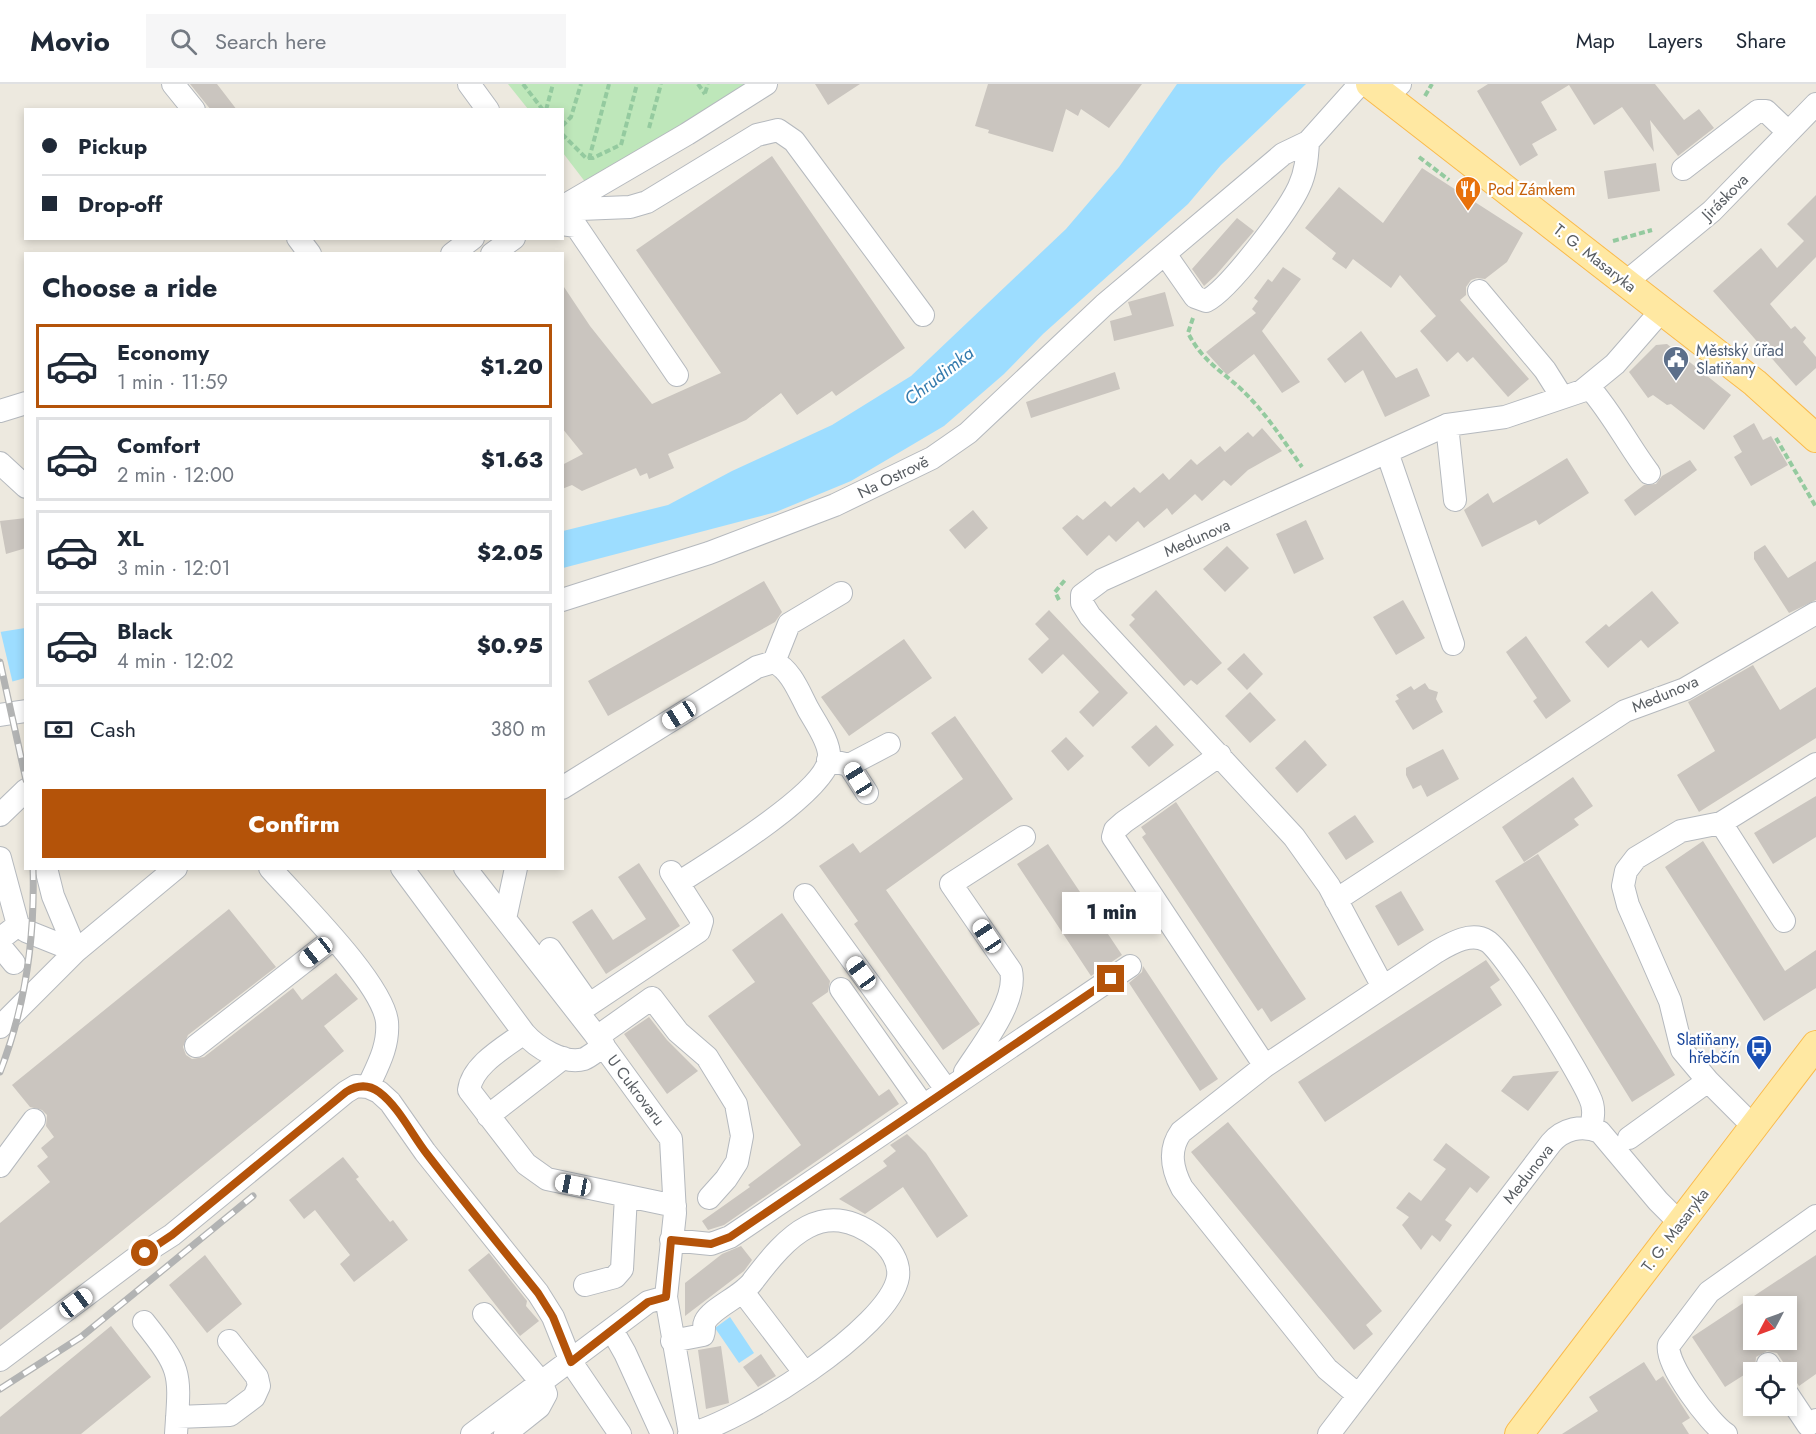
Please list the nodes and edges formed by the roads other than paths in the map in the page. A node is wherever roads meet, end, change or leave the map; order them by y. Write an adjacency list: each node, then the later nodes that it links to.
1 (173, 84): 7 (street)
2 (469, 84): 8 (street)
3 (766, 84): 12 (street)
4 (1360, 84): 10 (street, Na Ostrově)
5 (1386, 88): 18 (main road, T. G. Masaryka)
6 (1816, 104): 9 (street, Jiráskova)
7 (192, 108)
8 (487, 108)
9 (1788, 132): 11 (street); 18 (street, Jiráskova)
10 (1308, 142): 17 (street, Na Ostrově); 17 (street)
11 (1683, 169)
12 (571, 213): 21 (street); 22 (street)
13 (470, 240): 15 (street)
14 (511, 240): 16 (street)
15 (455, 252)
16 (495, 252)
17 (1165, 254): 35 (street, Na Ostrově)
18 (1626, 282): 20 (main road, T. G. Masaryka)
19 (1479, 291): 24 (street)
20 (1662, 310): 23 (street, Medunova); 28 (main road, T. G. Masaryka)
21 (923, 315)
22 (677, 375)
23 (1588, 387): 24 (street, Medunova); 31 (street)
24 (1562, 397): 27 (street, Medunova)
25 (24, 404): 26 (street)
26 (0, 411)
27 (1447, 425): 29 (street, Medunova); 33 (street)
28 (1816, 438)
29 (1387, 452): 37 (street); 42 (street, Medunova)
30 (0, 463): 32 (street)
31 (1649, 473)
32 (24, 485)
33 (1455, 500)
34 (841, 593): 38 (street)
35 (564, 599)
36 (1816, 613): 59 (street, Medunova)
37 (1453, 644)
38 (774, 662): 43 (street); 45 (street)
39 (24, 711): 40 (street)
40 (0, 715)
41 (889, 744): 43 (street)
42 (1220, 755): 59 (street, Medunova); 77 (street)
43 (839, 763): 47 (street); 70 (street)
44 (1816, 764): 49 (street)
45 (564, 788)
46 (24, 792): 48 (street)
47 (867, 794)
48 (0, 815)
49 (1721, 823): 61 (street); 78 (street)
50 (1024, 837): 79 (street)
51 (0, 858): 62 (street)
52 (46, 870): 66 (street)
53 (174, 870): 66 (street)
54 (272, 870): 64 (street)
55 (403, 870): 72 (street)
56 (467, 870): 60 (street)
57 (516, 870): 60 (street)
58 (805, 895): 79 (street)
59 (1336, 900): 68 (street, Medunova)
60 (505, 919): 70 (street)
61 (1784, 921)
62 (18, 925): 63 (street); 66 (street)
63 (0, 939)
64 (333, 939): 75 (street); 80 (street)
65 (550, 949): 70 (street)
66 (76, 951): 71 (street)
67 (1130, 966): 79 (street)
68 (1383, 987): 77 (street); 85 (street)
69 (841, 989): 81 (street)
70 (584, 1008): 73 (street, U Cukrovaru)
71 (0, 1027)
72 (524, 1033): 76 (street); 82 (street)
73 (598, 1038): 76 (street); 89 (street); 90 (street, U Cukrovaru)
74 (1816, 1045): 84 (main road, T. G. Masaryka)
75 (196, 1046)
76 (563, 1058): 82 (street)
77 (1265, 1066): 106 (street)
78 (1708, 1081): 84 (street); 86 (street)
79 (953, 1084): 81 (street)
80 (368, 1087): 102 (street); 103 (street)
81 (922, 1104): 93 (street)
82 (488, 1116): 88 (street)
83 (34, 1120): 87 (street)
84 (1754, 1127): 92 (main road, T. G. Masaryka)
85 (1591, 1129): 92 (street); 106 (street, Medunova)
86 (1629, 1138)
87 (0, 1166)
88 (626, 1196): 90 (street); 94 (street)
89 (709, 1198)
90 (675, 1206): 93 (street, U Cukrovaru)
91 (1816, 1216): 117 (street)
92 (1680, 1223): 108 (main road, T. G. Masaryka)
93 (671, 1240): 96 (street, U Cukrovaru)
94 (585, 1286)
95 (743, 1292): 101 (street); 104 (street); 104 (street)
96 (666, 1297): 99 (street); 101 (street, U Cukrovaru)
97 (484, 1314): 105 (street)
98 (144, 1322): 109 (street)
99 (612, 1330): 103 (street); 114 (street)
100 (229, 1341): 109 (street)
101 (672, 1341): 115 (street, U Cukrovaru)
102 (0, 1360)
103 (571, 1362): 105 (street); 113 (street)
104 (804, 1372): 115 (street)
105 (541, 1382): 111 (street); 112 (street)
106 (1358, 1395): 116 (street, Medunova)
107 (1797, 1411): 110 (street)
108 (1526, 1424)
109 (177, 1425)
110 (1806, 1426)
111 (472, 1434)
112 (505, 1434)
113 (620, 1434)
114 (662, 1434)
115 (690, 1434)
116 (1329, 1434)
117 (1726, 1434)

